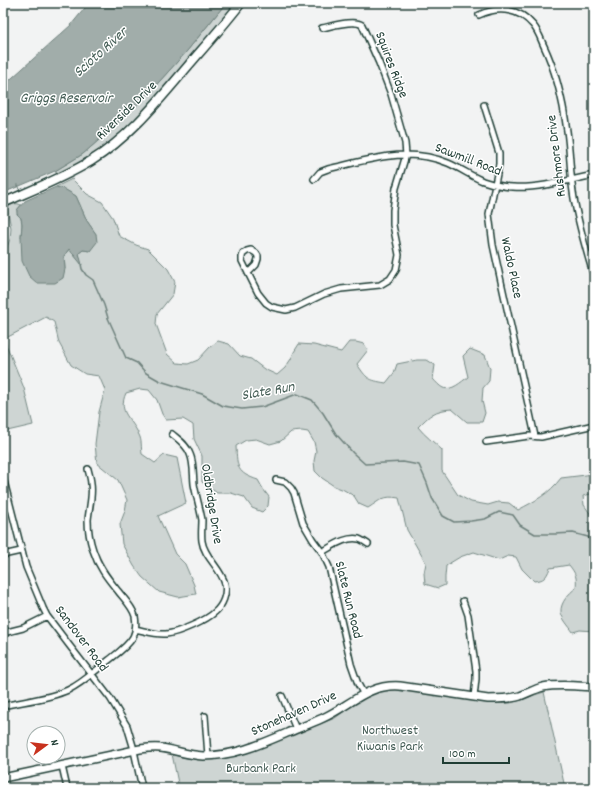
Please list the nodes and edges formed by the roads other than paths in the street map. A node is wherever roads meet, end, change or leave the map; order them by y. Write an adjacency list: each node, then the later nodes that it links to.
1 (241, 3): 10 (main road, Riverside Drive)
2 (479, 16): 8 (street, Rushmore Drive)
3 (322, 28): 5 (street, Squires Ridge)
4 (484, 105): 9 (street, Waldo Place)
5 (406, 155): 7 (street, Sawmill Road); 9 (street, Sawmill Road); 11 (street)
6 (594, 175): 8 (street, Sawmill Road)
7 (314, 179)
8 (571, 180): 9 (street, Sawmill Road); 12 (street, Rushmore Drive)
9 (495, 184): 15 (street, Waldo Place)
10 (3, 203)
11 (248, 273)
12 (594, 277)
13 (594, 426): 15 (street)
14 (172, 434): 26 (street, Oldbridge Drive)
15 (535, 436): 16 (street)
16 (486, 442)
17 (88, 469): 26 (street)
18 (3, 477): 21 (street, Sandover Road)
19 (276, 480): 22 (street, Slate Run Road)
20 (368, 544): 22 (street)
21 (21, 551): 23 (street); 25 (street, Sandover Road)
22 (322, 552): 30 (street, Slate Run Road)
23 (3, 555)
24 (462, 601): 32 (street)
25 (47, 616): 27 (street); 28 (street, Sandover Road)
26 (136, 629): 28 (street)
27 (3, 633)
28 (92, 674): 33 (street); 36 (street, Sandover Road)
29 (594, 687): 32 (street, Stonehaven Drive)
30 (363, 693): 32 (street, Stonehaven Drive); 35 (street, Stonehaven Drive)
31 (282, 696): 35 (street)
32 (474, 697)
33 (3, 706)
34 (205, 716): 37 (street)
35 (296, 729): 37 (street, Stonehaven Drive)
36 (134, 750): 37 (street, Stonehaven Drive); 38 (street, Stonehaven Drive); 41 (street, Sandover Road)
37 (208, 756)
38 (62, 766): 39 (street, Stonehaven Drive); 40 (street)
39 (3, 778)
40 (67, 788)
41 (142, 788)

